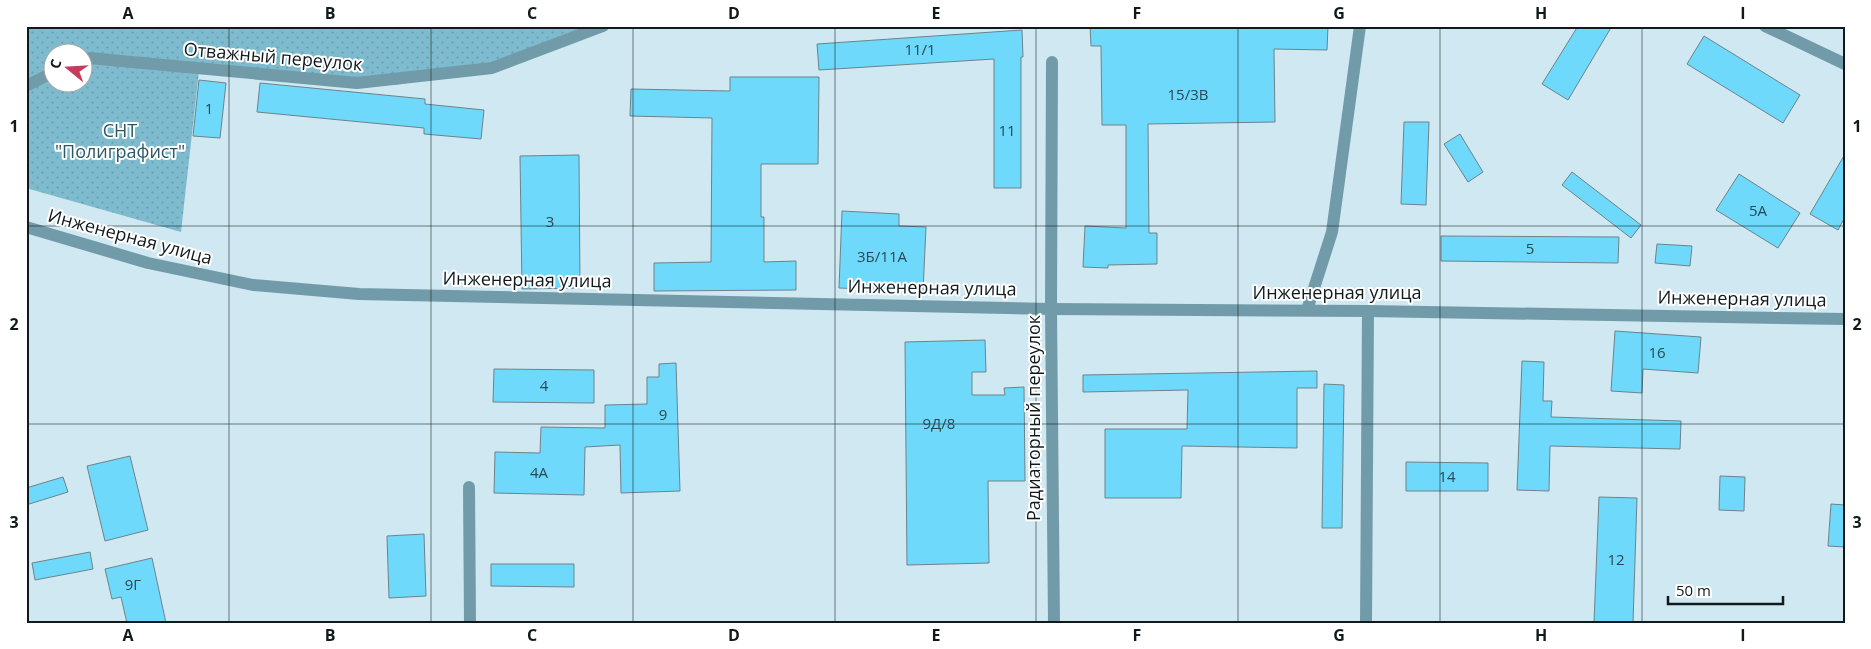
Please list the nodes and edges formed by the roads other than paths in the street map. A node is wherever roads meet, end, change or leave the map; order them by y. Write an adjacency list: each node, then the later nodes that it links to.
1 (603, 26): 4 (street, Отважный переулок)
2 (1360, 26): 11 (street)
3 (1765, 26): 6 (street)
4 (92, 58)
5 (1052, 62): 10 (street, Радиаторный переулок)
6 (1845, 64)
7 (42, 78): 8 (street)
8 (26, 86)
9 (26, 227): 10 (street, Инженерная улица)
10 (1051, 309): 11 (street, Инженерная улица); 16 (street, Радиаторный переулок)
11 (1307, 310): 12 (street, Инженерная улица)
12 (1368, 310): 13 (street, Инженерная улица); 17 (street)
13 (1845, 319)
14 (470, 487): 15 (street)
15 (470, 623)
16 (1054, 623)
17 (1366, 623)

